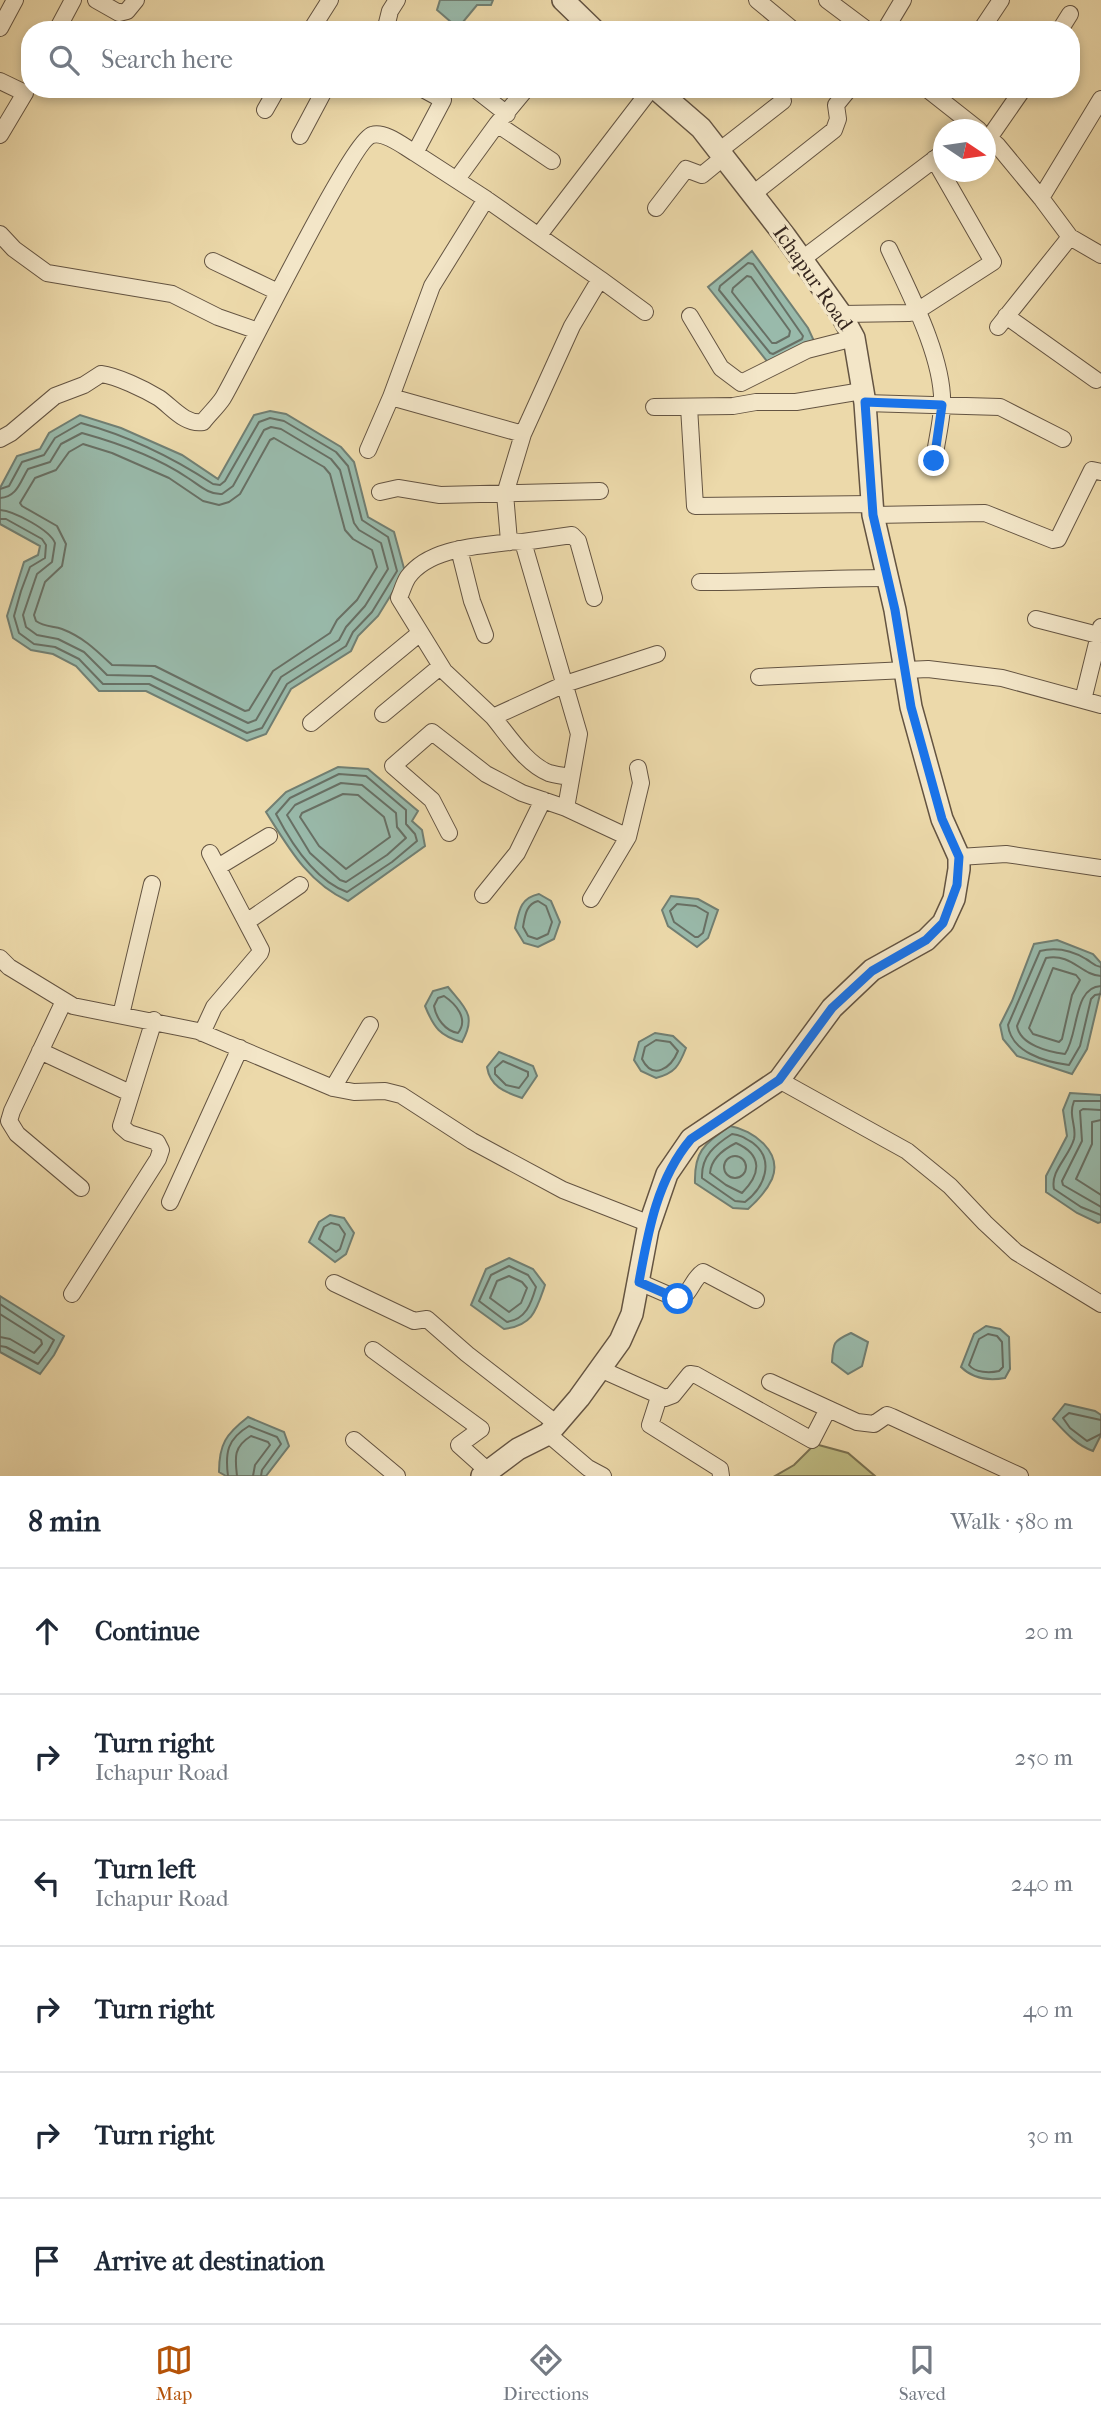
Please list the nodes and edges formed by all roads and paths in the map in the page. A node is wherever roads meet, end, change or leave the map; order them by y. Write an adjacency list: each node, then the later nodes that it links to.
1 (15, 0): 22 (street)
2 (73, 0): 13 (street)
3 (96, 0): 4 (street)
4 (136, 0)
5 (331, 0): 14 (street)
6 (397, 0): 15 (street)
7 (563, 0): 16 (street)
8 (757, 0): 17 (street)
9 (827, 0): 18 (street)
10 (903, 0): 19 (street)
11 (1001, 0): 20 (street)
12 (1070, 14): 21 (street)
13 (62, 21)
14 (317, 21)
15 (388, 21)
16 (582, 21)
17 (782, 21)
18 (855, 21)
19 (890, 21)
20 (987, 21)
21 (1066, 21)
22 (0, 29)
23 (0, 81): 24 (street)
24 (21, 86)
25 (21, 98): 42 (street)
26 (272, 98): 38 (street)
27 (320, 98): 43 (street)
28 (444, 98): 45 (street)
29 (483, 98): 39 (street)
30 (519, 98): 39 (street)
31 (646, 98): 56 (street)
32 (664, 98): 46 (street, Ichapur Road)
33 (840, 98): 51 (street)
34 (941, 98): 40 (street)
35 (1014, 98): 41 (street)
36 (1101, 99): 52 (street)
37 (783, 101): 46 (street)
38 (265, 110)
39 (502, 119): 48 (street); 49 (street)
40 (965, 119)
41 (993, 119)
42 (0, 135)
43 (300, 136)
44 (996, 149): 52 (street)
45 (415, 153): 49 (street); 63 (street)
46 (721, 154): 51 (street, Ichapur Road); 54 (street)
47 (933, 160): 60 (street)
48 (552, 161)
49 (457, 179): 53 (street)
50 (953, 182): 64 (street)
51 (752, 194): 60 (street, Ichapur Road)
52 (1041, 198): 57 (street)
53 (486, 199): 56 (street); 71 (street)
54 (656, 208)
55 (0, 234): 68 (street)
56 (538, 235): 62 (street)
57 (1070, 237): 59 (street); 70 (street)
58 (889, 249): 64 (street)
59 (1101, 255)
60 (801, 260): 66 (street, Ichapur Road)
61 (213, 261): 63 (street)
62 (600, 279): 65 (street); 76 (street)
63 (278, 292): 68 (street)
64 (917, 311): 66 (street); 73 (street)
65 (645, 312)
66 (841, 314): 69 (street, Ichapur Road)
67 (690, 316): 69 (street)
68 (258, 331): 77 (street)
69 (854, 338): 72 (street, Ichapur Road)
70 (1096, 380)
71 (391, 397): 76 (street); 79 (street)
72 (863, 397): 73 (street); 75 (street); 85 (street, Ichapur Road)
73 (942, 405): 78 (street); 80 (street)
74 (654, 407): 75 (street)
75 (689, 407): 85 (street)
76 (523, 434): 84 (street)
77 (0, 439)
78 (1063, 439)
79 (368, 450)
80 (934, 461)
81 (1101, 472): 85 (street)
82 (600, 491): 84 (street)
83 (380, 492): 84 (street)
84 (505, 494): 86 (street)
85 (873, 509): 88 (street, Ichapur Road)
86 (517, 542): 87 (street); 90 (street); 99 (street)
87 (459, 549): 93 (street); 94 (street)
88 (888, 578): 89 (street); 97 (street, Ichapur Road)
89 (700, 582)
90 (594, 598)
91 (1036, 619): 92 (street)
92 (1100, 631): 100 (street)
93 (420, 633): 96 (street); 104 (street)
94 (485, 635)
95 (657, 654): 99 (street)
96 (441, 666): 102 (street); 103 (street)
97 (905, 671): 98 (street); 100 (street); 112 (street, Ichapur Road)
98 (759, 677)
99 (565, 684): 103 (street); 106 (street)
100 (1083, 700): 101 (street)
101 (1101, 705)
102 (383, 714)
103 (493, 717): 106 (street)
104 (311, 723)
105 (638, 768): 111 (street)
106 (571, 777): 108 (street)
107 (543, 800): 108 (street); 109 (street); 116 (street)
108 (566, 808): 111 (street)
109 (449, 833)
110 (268, 836): 118 (street)
111 (628, 837): 117 (street)
112 (959, 857): 113 (street); 127 (street)
113 (1101, 868)
114 (152, 884): 121 (street)
115 (300, 885): 118 (street)
116 (483, 895)
117 (591, 899)
118 (248, 922): 124 (street)
119 (0, 958): 120 (street)
120 (64, 1001): 121 (street); 126 (street)
121 (121, 1015): 122 (street)
122 (154, 1020): 124 (street); 129 (street)
123 (370, 1025): 128 (street)
124 (202, 1032): 125 (street)
125 (240, 1048): 128 (street); 131 (street)
126 (40, 1051): 129 (street); 130 (street)
127 (779, 1080): 132 (street); 137 (street)
128 (333, 1088): 132 (street)
129 (130, 1094): 135 (street)
130 (81, 1188)
131 (170, 1202)
132 (650, 1224): 133 (street)
133 (639, 1282): 136 (street); 139 (street)
134 (334, 1283): 143 (street)
135 (72, 1294)
136 (756, 1300)
137 (1101, 1304)
138 (373, 1350): 145 (street)
139 (600, 1369): 141 (street); 143 (street)
140 (770, 1382): 142 (street)
141 (659, 1397): 142 (street); 148 (street)
142 (828, 1409): 149 (street)
143 (552, 1429): 145 (street); 147 (street)
144 (354, 1440): 146 (street)
145 (485, 1474)
146 (397, 1476)
147 (603, 1476)
148 (721, 1476)
149 (1020, 1476)

